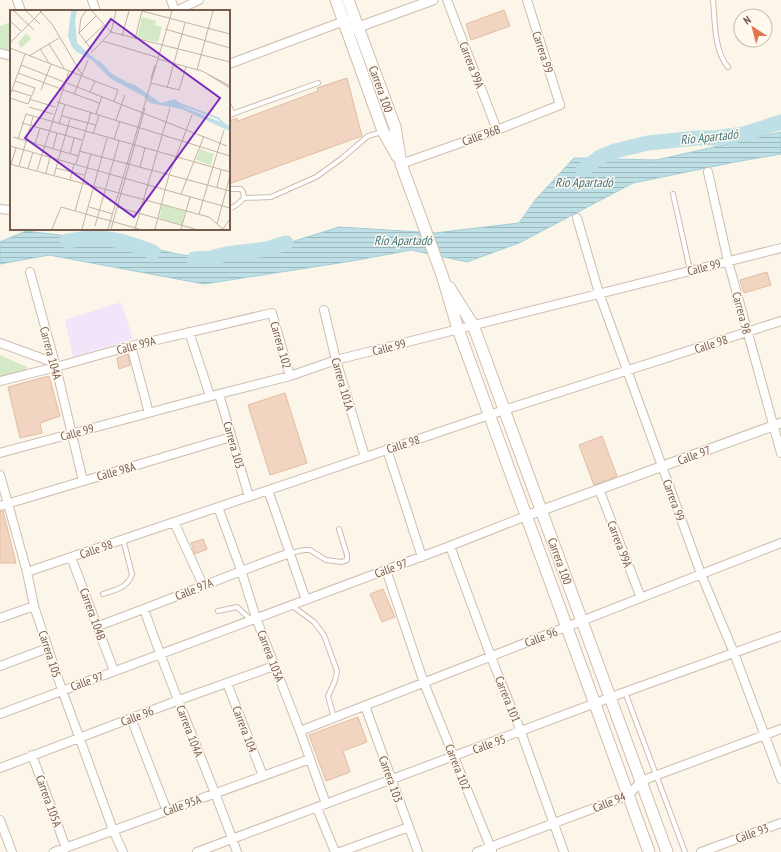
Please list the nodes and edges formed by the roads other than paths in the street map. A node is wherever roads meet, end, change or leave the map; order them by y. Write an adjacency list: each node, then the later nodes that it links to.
1 (17, 0): 11 (street)
2 (92, 0): 12 (street)
3 (171, 0): 13 (street)
4 (199, 0): 14 (street)
5 (336, 0): 16 (main road, Carrera 100)
6 (348, 0): 15 (main road, Carrera 100)
7 (433, 0): 15 (street)
8 (447, 0): 24 (street, Carrera 99A)
9 (526, 0): 22 (street, Carrera 99)
10 (713, 0): 20 (lane)
11 (22, 10)
12 (96, 10)
13 (175, 10)
14 (177, 10)
15 (356, 22): 16 (street); 26 (main road, Carrera 100)
16 (346, 26): 19 (street); 25 (main road, Carrera 100)
17 (0, 54): 18 (street)
18 (10, 56)
19 (230, 64)
20 (728, 66)
21 (318, 82): 23 (lane)
22 (560, 105): 24 (street, Calle 96B)
23 (231, 115)
24 (496, 130): 26 (street, Calle 96B)
25 (383, 131): 26 (main road, Carrera 100); 30 (lane)
26 (402, 164): 39 (main road, Carrera 100)
27 (708, 172): 36 (street, Carrera 98)
28 (230, 189): 30 (lane)
29 (673, 194): 37 (lane)
30 (244, 198): 31 (lane)
31 (230, 208)
32 (0, 209): 33 (street)
33 (10, 210)
34 (577, 218): 40 (street, Carrera 99)
35 (781, 248): 36 (street, Calle 99)
36 (728, 261): 37 (street, Calle 99); 47 (street, Carrera 98)
37 (690, 270): 40 (street, Calle 99)
38 (30, 272): 51 (street, Carrera 104A)
39 (442, 275): 44 (main road, Carrera 100); 45 (main road, Carrera 100)
40 (599, 293): 44 (street, Calle 99); 52 (street, Carrera 99)
41 (324, 310): 50 (street, Carrera 101A)
42 (272, 313): 46 (street, Calle 99A); 53 (street, Carrera 102)
43 (781, 321): 47 (street, Calle 98)
44 (473, 325): 45 (street, Calle 99); 57 (main road, Carrera 100)
45 (458, 329): 50 (street, Calle 99); 59 (main road, Carrera 100)
46 (189, 332): 49 (street, Calle 99A); 56 (street)
47 (747, 332): 52 (street, Calle 98); 60 (street, Carrera 98)
48 (0, 343): 51 (street)
49 (131, 346): 51 (street, Calle 99A); 58 (street)
50 (336, 360): 53 (street, Calle 99); 66 (street, Carrera 101A)
51 (56, 365): 54 (street, Calle 99A); 61 (street, Carrera 104A)
52 (628, 370): 57 (street, Calle 98); 67 (street, Carrera 99)
53 (290, 376): 55 (street, Calle 99)
54 (0, 381)
55 (219, 394): 56 (street, Calle 99); 62 (street, Carrera 103)
56 (210, 396): 58 (street, Calle 99)
57 (504, 410): 59 (street, Calle 98); 75 (main road, Carrera 100)
58 (149, 413): 61 (street, Calle 99)
59 (489, 415): 63 (street, Calle 98); 76 (main road, Carrera 100)
60 (777, 424): 65 (street, Carrera 98); 67 (street, Calle 97)
61 (71, 433): 64 (street, Calle 99); 69 (street, Carrera 104A)
62 (231, 437): 69 (street, Calle 98A); 72 (street, Carrera 103)
63 (387, 449): 66 (street, Calle 98); 84 (street)
64 (0, 453)
65 (781, 453)
66 (365, 457): 71 (street, Calle 98)
67 (662, 466): 70 (street, Calle 97); 88 (street, Carrera 99)
68 (0, 474): 73 (street, Carrera 105)
69 (83, 481): 73 (street, Calle 98A)
70 (599, 489): 75 (street, Calle 97); 91 (street, Carrera 99A)
71 (268, 490): 72 (street, Calle 98); 82 (street)
72 (249, 497): 74 (street, Calle 98)
73 (4, 504): 87 (street, Carrera 105)
74 (218, 507): 77 (street, Calle 98); 85 (street, Carrera 103A)
75 (541, 510): 76 (street, Calle 97); 99 (main road, Carrera 100)
76 (526, 516): 81 (street, Calle 97); 101 (main road, Carrera 100)
77 (174, 522): 79 (street, Calle 98); 89 (street)
78 (339, 529): 82 (lane)
79 (123, 539): 83 (street, Calle 98); 90 (lane)
80 (781, 543): 88 (street, Calle 96)
81 (450, 546): 84 (street, Calle 97); 106 (street, Carrera 101)
82 (290, 553): 85 (street, Calle 97A); 92 (street)
83 (71, 557): 87 (street, Calle 98); 100 (street, Carrera 104B)
84 (422, 557): 86 (street, Calle 97)
85 (241, 570): 89 (street, Calle 97A); 98 (street, Carrera 103A)
86 (386, 570): 92 (street, Calle 97); 111 (street, Carrera 102)
87 (27, 572): 94 (street, Carrera 105)
88 (701, 574): 91 (street, Calle 96); 104 (street, Carrera 99)
89 (203, 585): 95 (street, Calle 97A)
90 (103, 594)
91 (641, 598): 99 (street, Calle 96)
92 (306, 600): 93 (street, Calle 97)
93 (291, 605): 98 (street, Calle 97); 120 (lane)
94 (34, 606): 97 (street); 103 (street, Carrera 105)
95 (144, 609): 100 (street, Calle 97A); 105 (street, Carrera 104A)
96 (218, 611): 98 (lane)
97 (0, 618)
98 (254, 619): 105 (street, Calle 97); 108 (street, Carrera 103A)
99 (582, 621): 101 (street, Calle 96); 114 (main road, Carrera 100)
100 (98, 626): 109 (street, Carrera 104B)
101 (567, 627): 106 (street, Calle 96); 116 (main road, Carrera 100)
102 (781, 636): 104 (street, Calle 95)
103 (48, 648): 107 (street); 112 (street, Carrera 105)
104 (734, 653): 113 (street, Calle 95); 124 (street, Carrera 99)
105 (160, 654): 109 (street, Calle 97); 115 (street, Carrera 104A)
106 (491, 656): 111 (street, Calle 96); 123 (street, Carrera 101)
107 (0, 666)
108 (274, 666): 110 (street, Calle 96); 122 (street, Carrera 103A)
109 (114, 671): 112 (street, Calle 97)
110 (227, 683): 115 (street, Calle 96); 131 (street, Carrera 104)
111 (424, 683): 117 (street, Calle 96); 127 (street, Carrera 102)
112 (62, 690): 118 (street, Calle 97); 125 (street, Carrera 105)
113 (625, 692): 114 (street, Calle 95); 130 (lane)
114 (610, 698): 116 (street, Calle 95); 134 (main road, Carrera 100)
115 (179, 700): 119 (street, Calle 96); 135 (street, Carrera 104A)
116 (595, 704): 123 (street, Calle 95); 136 (main road, Carrera 100)
117 (365, 706): 120 (street, Calle 96); 133 (street, Carrera 103)
118 (0, 714)
119 (131, 718): 125 (street, Calle 96); 139 (street)
120 (334, 718): 122 (street, Calle 96)
121 (781, 729): 124 (street, Calle 94)
122 (300, 732): 128 (street, Carrera 103A)
123 (521, 732): 127 (street, Calle 95); 141 (street, Carrera 101)
124 (765, 735): 130 (street, Calle 94); 132 (street, Carrera 99)
125 (80, 737): 126 (street, Calle 96); 144 (street, Carrera 105)
126 (32, 755): 129 (street, Calle 96); 146 (street, Carrera 105A)
127 (454, 756): 133 (street, Calle 95); 147 (street, Carrera 102)
128 (310, 759): 131 (street, Calle 95A); 137 (street, Carrera 103A)
129 (0, 768)
130 (656, 775): 134 (street, Calle 94); 160 (lane)
131 (263, 776): 135 (street, Calle 95A)
132 (781, 779)
133 (392, 780): 137 (street, Calle 95); 143 (street, Carrera 103)
134 (641, 781): 136 (street, Calle 94); 159 (main road, Carrera 100)
135 (214, 794): 139 (street, Calle 95A); 145 (street, Carrera 104A)
136 (628, 795): 141 (street, Calle 94); 158 (main road, Carrera 100)
137 (326, 804): 138 (street, Calle 95)
138 (317, 808): 145 (street, Calle 95); 153 (street)
139 (167, 811): 144 (street, Calle 95A)
140 (0, 820): 148 (street)
141 (554, 823): 147 (street, Calle 94); 157 (street, Carrera 101)
142 (781, 823): 161 (street, Calle 93)
143 (409, 827): 154 (street); 155 (street, Carrera 103)
144 (113, 830): 146 (street, Calle 95A); 150 (street, Carrera 105)
145 (232, 839): 151 (street, Calle 95); 152 (street, Carrera 104A)
146 (66, 848): 149 (street, Calle 95A)
147 (491, 850): 156 (street, Calle 94)
148 (12, 852)
149 (54, 852)
150 (123, 852)
151 (197, 852)
152 (237, 852)
153 (335, 852)
154 (340, 852)
155 (418, 852)
156 (477, 852)
157 (564, 852)
158 (649, 852)
159 (667, 852)
160 (685, 852)
161 (701, 852)

